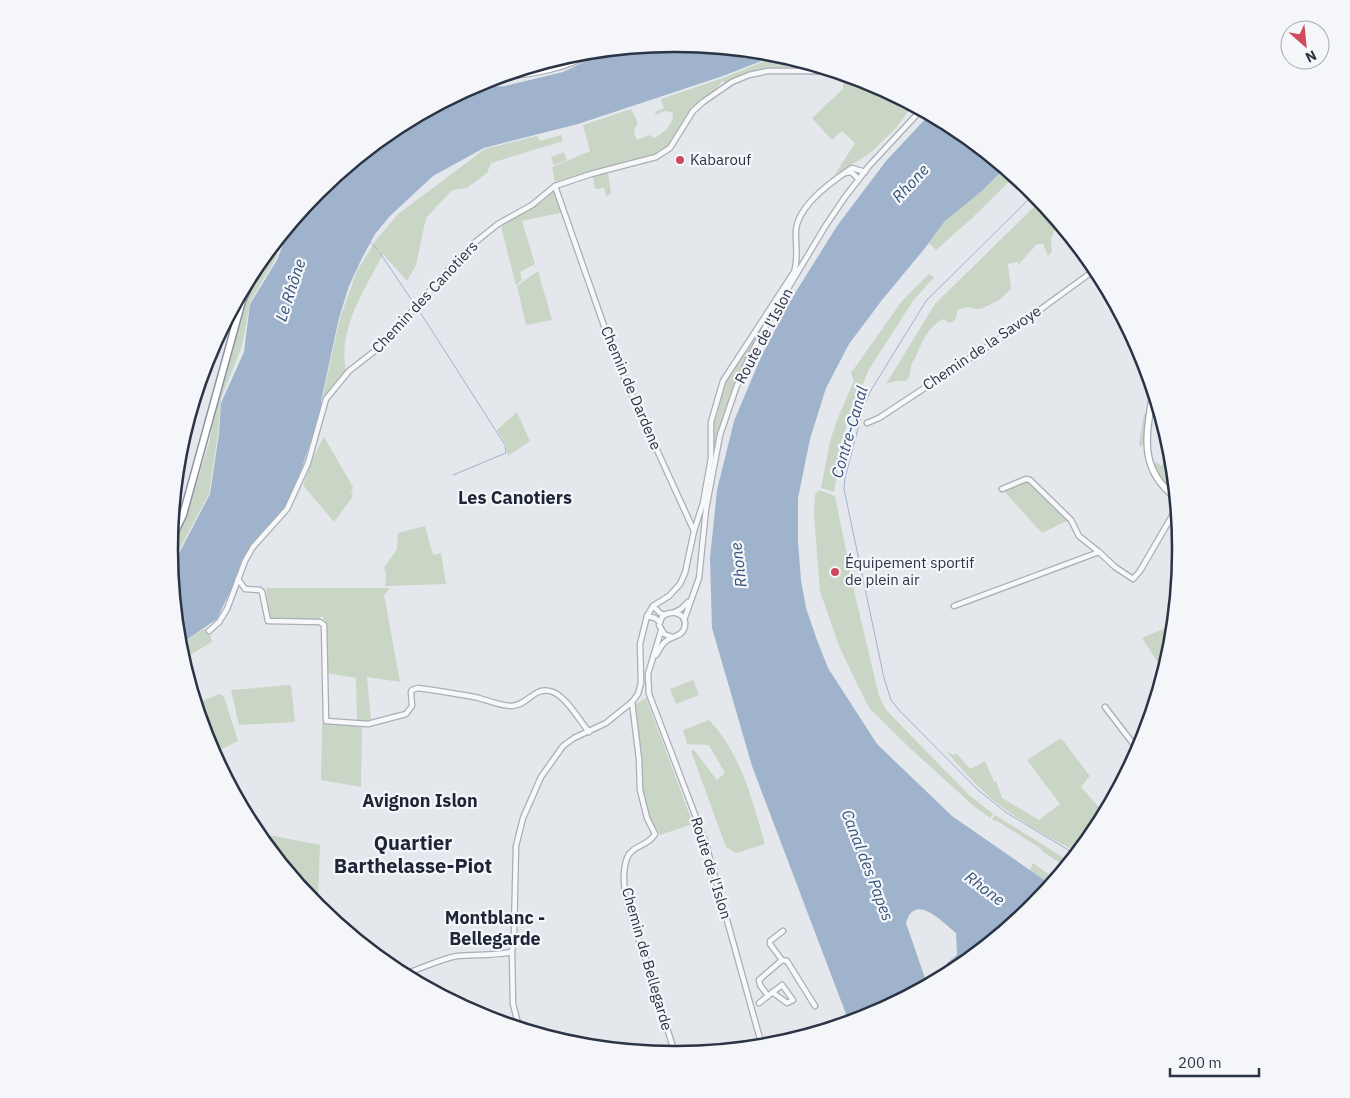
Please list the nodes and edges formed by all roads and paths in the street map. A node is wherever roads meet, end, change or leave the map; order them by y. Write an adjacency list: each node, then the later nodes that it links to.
1 (552, 68): 2 (main road)
2 (546, 69)
3 (812, 72): 8 (street, Chemin des Canotiers)
4 (916, 115): 5 (street, Route de l'Islon)
5 (865, 172): 6 (street); 7 (street, Route de l'Islon)
6 (844, 173): 7 (street); 18 (street)
7 (859, 179): 15 (street, Route de l'Islon)
8 (556, 186): 18 (street, Chemin de Dardene); 20 (street, Chemin des Canotiers)
9 (1089, 274): 12 (street, Chemin de la Savoye)
10 (239, 313): 17 (highway)
11 (1151, 407): 14 (main road)
12 (867, 424)
13 (1002, 489): 19 (street)
14 (1168, 490)
15 (706, 509): 18 (street); 21 (street, Route de l'Islon)
16 (1170, 519): 19 (street)
17 (180, 520)
18 (695, 528): 22 (street)
19 (1099, 552): 23 (street)
20 (238, 579): 29 (street, Chemin des Canotiers); 35 (street)
21 (691, 599): 24 (street); 27 (street, Route de l'Islon)
22 (653, 606): 25 (street); 26 (street)
23 (954, 606)
24 (674, 612): 25 (street); 27 (street)
25 (664, 614): 28 (street)
26 (647, 616): 28 (street); 33 (street)
27 (684, 620): 31 (street)
28 (660, 622): 30 (street)
29 (209, 631)
30 (661, 631): 31 (street); 32 (street, Route de l'Islon)
31 (672, 637): 32 (street)
32 (650, 665): 45 (street, Route de l'Islon)
33 (632, 702): 35 (street); 46 (street, Chemin de Bellegarde)
34 (1105, 707): 36 (street)
35 (589, 732): 38 (street)
36 (1132, 743)
37 (782, 930): 39 (street)
38 (512, 952): 40 (street); 44 (street)
39 (782, 960): 41 (street); 43 (street)
40 (413, 971)
41 (770, 994): 41 (street); 42 (street)
42 (759, 1003)
43 (815, 1006)
44 (517, 1020)
45 (760, 1038)
46 (672, 1046)

